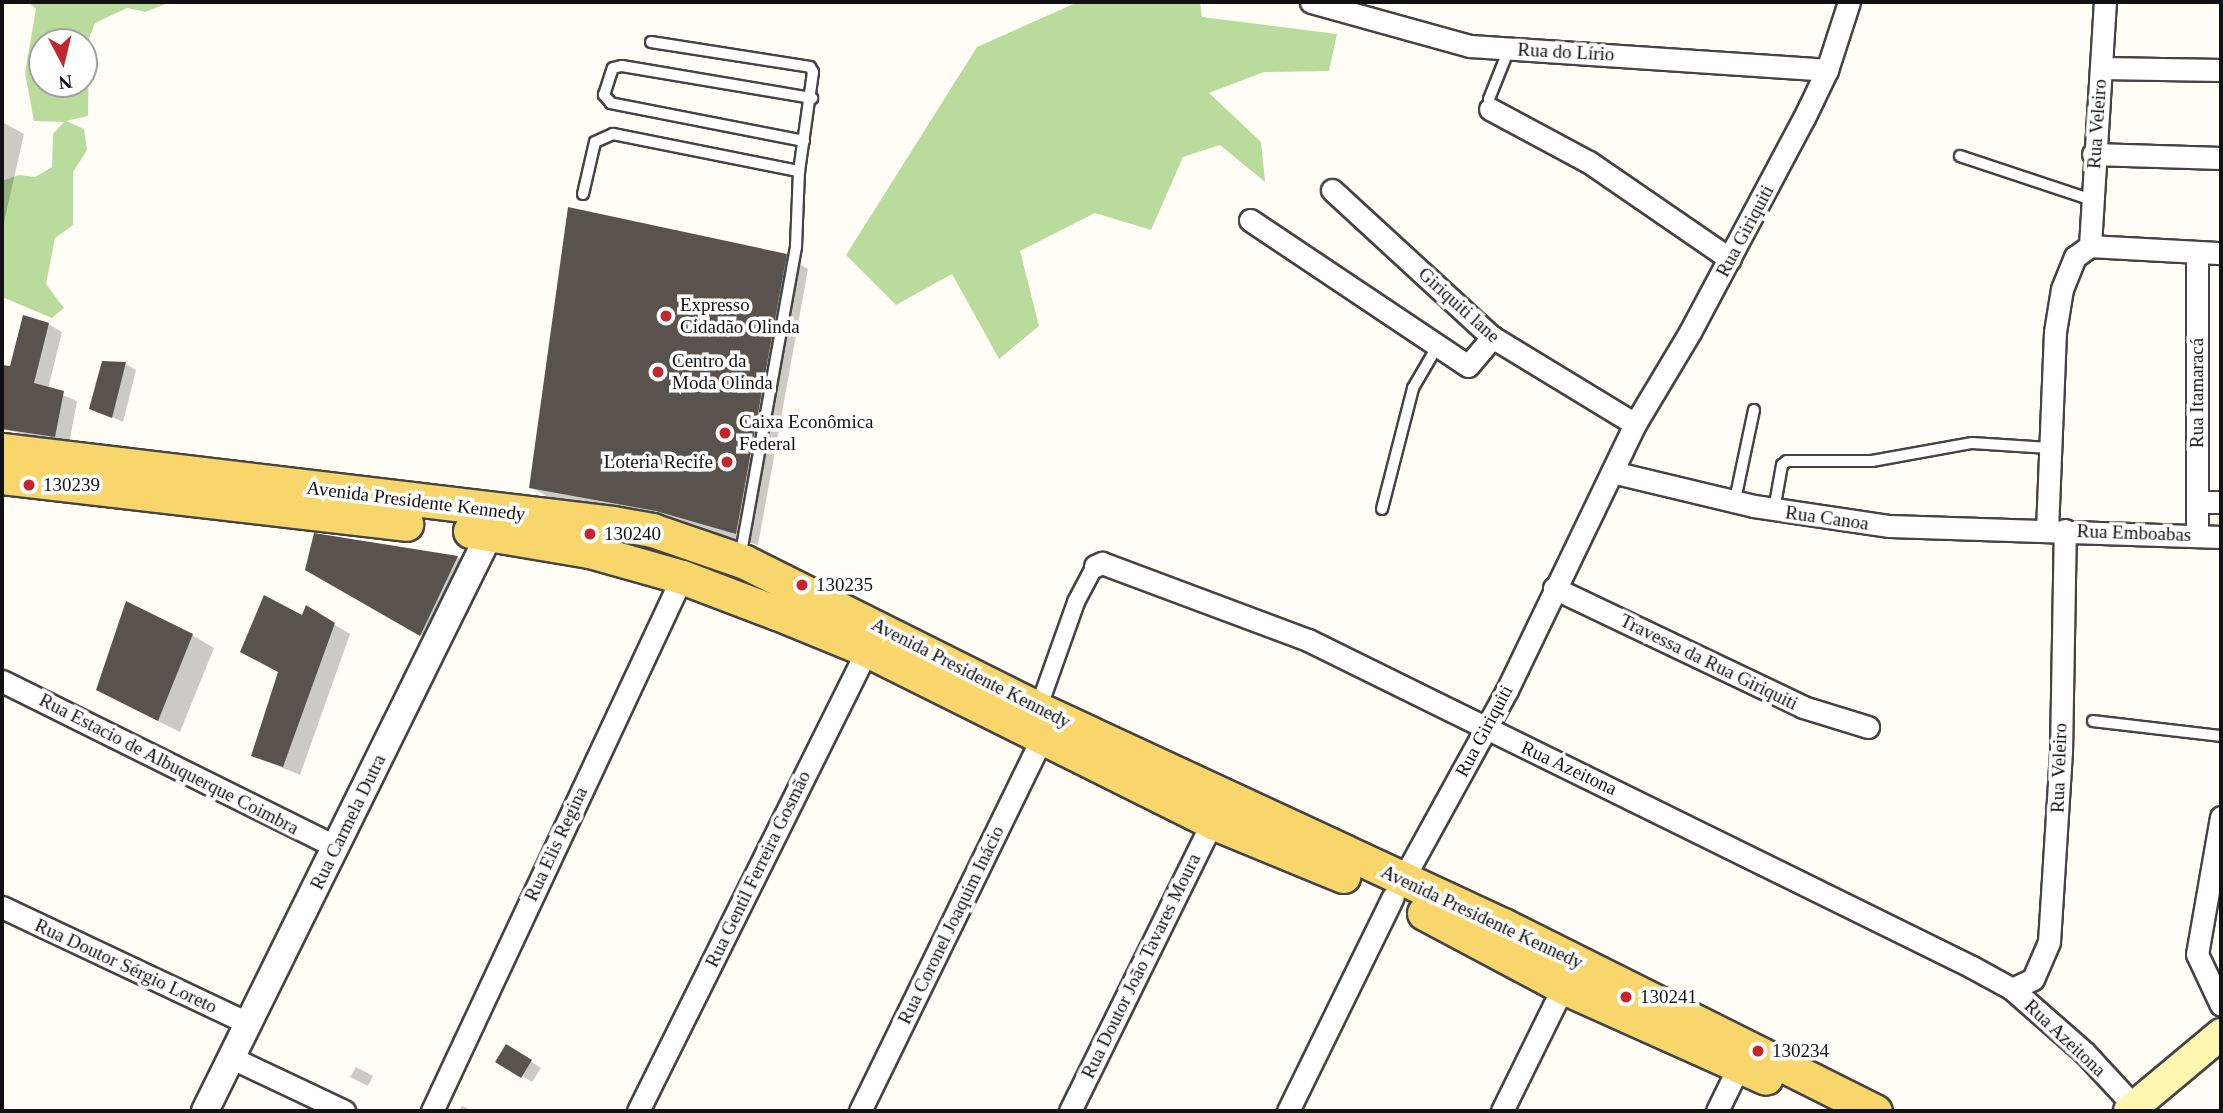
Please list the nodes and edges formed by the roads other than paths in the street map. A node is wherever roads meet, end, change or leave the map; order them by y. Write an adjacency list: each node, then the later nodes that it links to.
1 (1311, 2): 5 (street, Rua do Lírio)
2 (1849, 2): 7 (street, Rua Giriquiti)
3 (2105, 2): 6 (street, Rua Veleiro)
4 (651, 42): 9 (lane)
5 (1509, 49): 7 (street, Rua do Lírio); 10 (lane)
6 (2101, 68): 8 (street); 12 (street, Rua Veleiro)
7 (1827, 69): 23 (street, Rua Giriquiti)
8 (2221, 70)
9 (812, 98): 11 (lane); 11 (lane)
10 (1490, 109): 23 (street)
11 (804, 141): 15 (lane)
12 (2093, 154): 14 (street); 18 (street, Rua Veleiro)
13 (1960, 156): 18 (lane)
14 (2221, 158)
15 (799, 171): 17 (lane); 41 (lane)
16 (1332, 190): 24 (street, Giriquiti lane)
17 (583, 194)
18 (2092, 200): 20 (street, Rua Veleiro)
19 (1250, 220): 25 (street)
20 (2090, 246): 21 (street); 28 (street, Rua Veleiro)
21 (2197, 253): 22 (street); 33 (street, Rua Itamaracá)
22 (2221, 253)
23 (1730, 259): 27 (street, Rua Giriquiti)
24 (1492, 337): 25 (street); 27 (street, Giriquiti lane)
25 (1437, 346): 35 (lane)
26 (1754, 410): 32 (lane)
27 (1634, 424): 30 (street, Rua Giriquiti)
28 (2049, 448): 36 (lane); 37 (street, Rua Veleiro)
29 (2, 450): 41 (main road, Avenida Presidente Kennedy)
30 (1616, 463): 32 (street, Rua Canoa); 44 (street, Rua Giriquiti)
31 (2, 477): 38 (main road, Avenida Presidente Kennedy)
32 (1735, 500): 36 (street, Rua Canoa)
33 (2197, 502): 34 (street); 39 (street, Rua Itamaracá)
34 (2221, 502)
35 (1382, 509)
36 (1774, 510): 37 (street, Rua Canoa)
37 (2056, 531): 39 (street, Rua Emboabas); 58 (street, Rua Veleiro)
38 (490, 533): 43 (main road, Avenida Presidente Kennedy); 54 (street, Rua Carmela Dutra)
39 (2197, 534): 40 (street, Rua Emboabas)
40 (2221, 537)
41 (739, 560): 45 (main road, Avenida Presidente Kennedy)
42 (1095, 566): 48 (street, Rua Azeitona); 50 (street, Rua Azeitona)
43 (682, 577): 45 (main road, Avenida Presidente Kennedy); 67 (street, Rua Elis Regina)
44 (1554, 588): 49 (street, Travessa da Rua Giriquiti); 50 (street, Rua Giriquiti)
45 (874, 639): 48 (main road, Avenida Presidente Kennedy); 68 (street, Rua Gentil Ferreira Gosmão)
46 (2, 681): 54 (street, Rua Estacio de Albuquerque Coimbra)
47 (2093, 721): 51 (lane)
48 (1040, 724): 53 (main road, Avenida Presidente Kennedy); 55 (main road, Avenida Presidente Kennedy); 69 (street, Rua Coronel Joaquim Inácio)
49 (1868, 727)
50 (1485, 729): 55 (street, Rua Giriquiti); 58 (street, Rua Azeitona)
51 (2221, 736)
52 (2221, 817): 59 (street)
53 (1212, 822): 55 (main road, Avenida Presidente Kennedy); 70 (street, Rua Doutor João Tavares Moura)
54 (336, 847): 60 (street, Rua Carmela Dutra)
55 (1398, 889): 57 (main road, Avenida Presidente Kennedy); 71 (street, Rua Giriquiti); 75 (main road, Avenida Presidente Kennedy)
56 (2, 907): 60 (street, Rua Doutor Sérgio Loreto)
57 (1563, 987): 63 (main road, Avenida Presidente Kennedy); 72 (street)
58 (2012, 989): 64 (street, Rua Azeitona)
59 (2221, 1005)
60 (250, 1024): 62 (street, Rua Carmela Dutra)
61 (2221, 1034): 64 (main road)
62 (232, 1058): 65 (street, Rua Carmela Dutra); 66 (street)
63 (1739, 1066): 73 (street); 74 (main road, Avenida Presidente Kennedy)
64 (2136, 1110)
65 (205, 1111)
66 (344, 1111)
67 (432, 1111)
68 (638, 1111)
69 (860, 1111)
70 (1070, 1111)
71 (1288, 1111)
72 (1502, 1111)
73 (1717, 1111)
74 (1833, 1111)
75 (1875, 1111)

